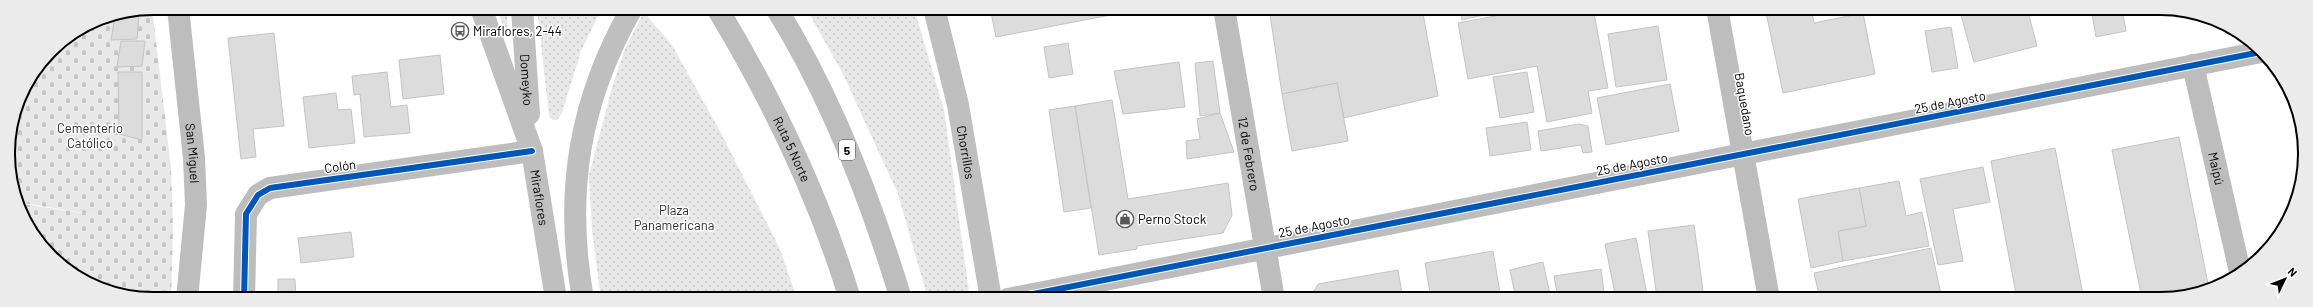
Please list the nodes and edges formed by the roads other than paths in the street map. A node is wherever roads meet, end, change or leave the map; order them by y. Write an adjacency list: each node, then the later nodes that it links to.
1 (179, 15): 16 (main road, San Miguel)
2 (483, 15): 12 (main road, Miraflores)
3 (522, 15): 12 (main road, Domeyko)
4 (628, 15): 19 (main road)
5 (780, 15): 21 (main road, 5)
6 (936, 15): 22 (main road, Chorrillos)
7 (1225, 15): 14 (main road, 12 de Febrero)
8 (1718, 15): 13 (main road, Baquedano)
9 (722, 16): 20 (main road, Ruta 5 Norte)
10 (2254, 53): 11 (main road, 25 de Agosto)
11 (2193, 65): 13 (main road, 25 de Agosto); 15 (main road, Maipú)
12 (532, 151): 17 (main road, Colón); 18 (main road, Miraflores)
13 (1743, 154): 14 (main road, 25 de Agosto); 25 (main road, Baquedano)
14 (1265, 247): 23 (main road, 25 de Agosto); 24 (main road, 12 de Febrero)
15 (2239, 267)
16 (188, 292)
17 (244, 292)
18 (555, 292)
19 (582, 292)
20 (848, 292)
21 (899, 292)
22 (990, 292)
23 (1043, 292)
24 (1273, 292)
25 (1768, 292)

